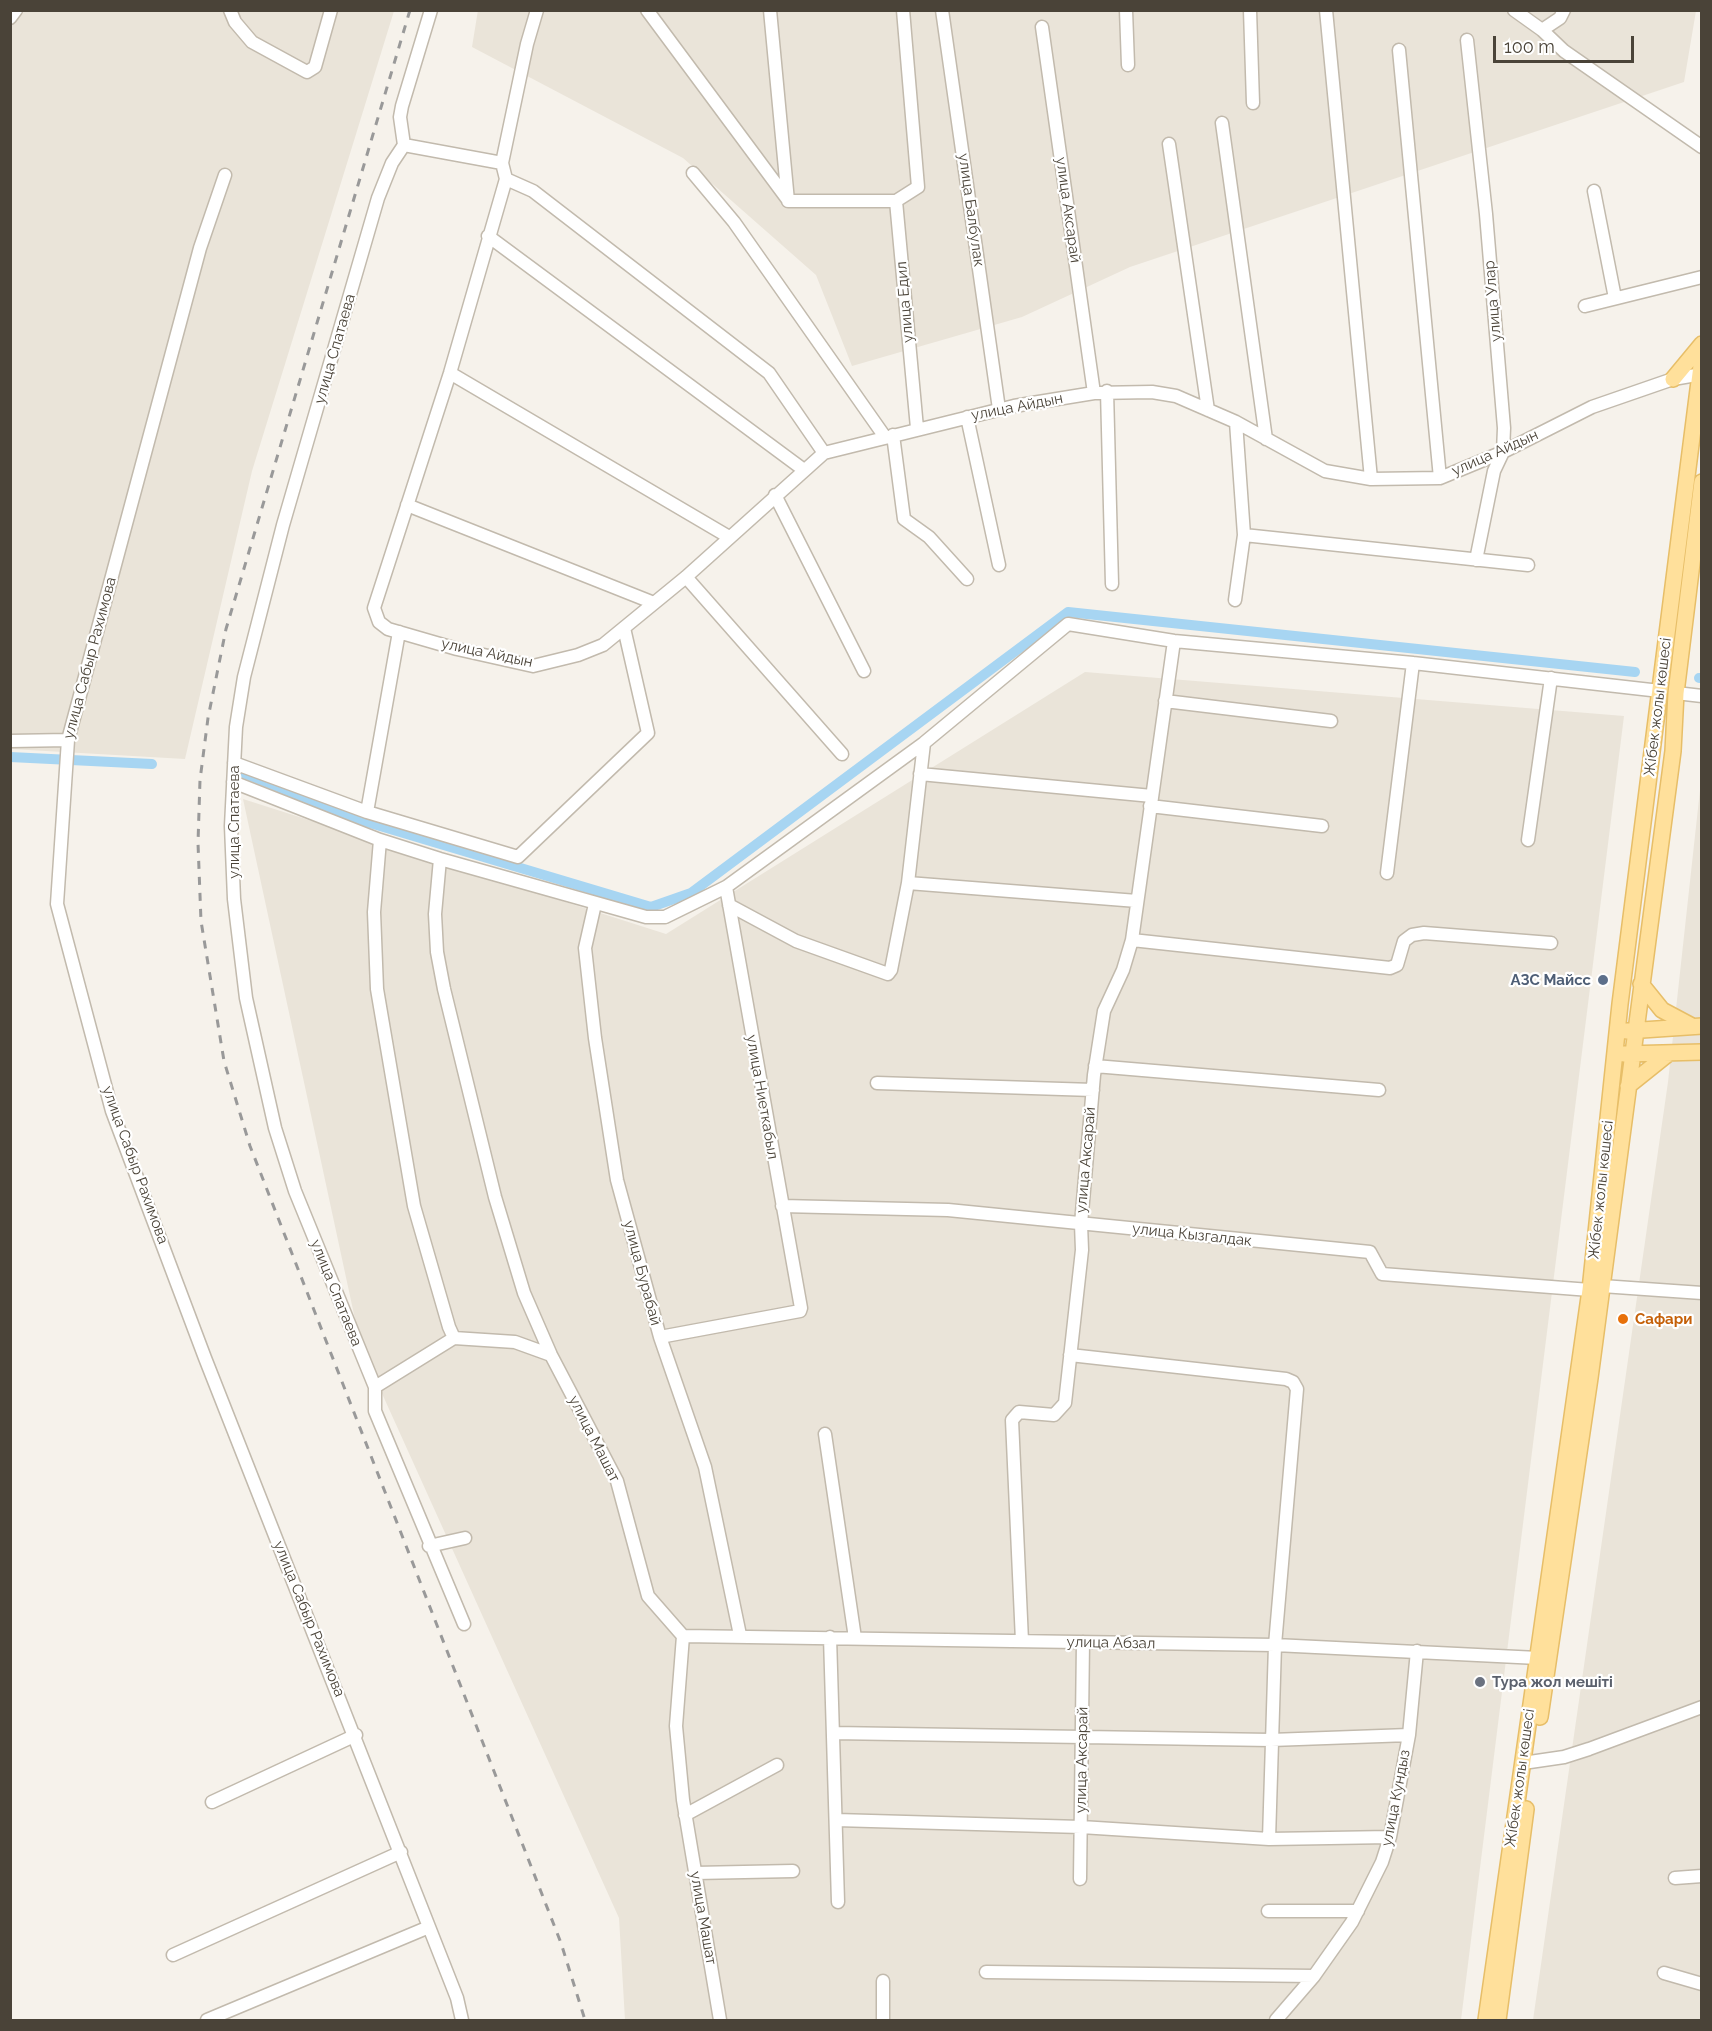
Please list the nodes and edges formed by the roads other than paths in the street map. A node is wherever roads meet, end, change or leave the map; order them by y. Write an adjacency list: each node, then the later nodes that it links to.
1 (16, 10): 15 (street)
2 (230, 10): 3 (street)
3 (331, 10)
4 (431, 10): 24 (street)
5 (537, 10): 26 (street)
6 (647, 10): 31 (street)
7 (770, 10): 31 (street)
8 (903, 10): 32 (street)
9 (942, 10): 44 (street, улица Балбулак)
10 (1126, 10): 20 (street)
11 (1250, 10): 21 (street)
12 (1326, 10): 55 (street)
13 (1514, 10): 17 (street)
14 (1564, 10): 17 (street)
15 (10, 18)
16 (1042, 27): 43 (street, улица Аксарай)
17 (1542, 30): 25 (street)
18 (1467, 40): 51 (street, улица Улар)
19 (1399, 50): 54 (street)
20 (1128, 65)
21 (1253, 103)
22 (1222, 123): 50 (street)
23 (1168, 144): 45 (street)
24 (404, 145): 26 (street); 84 (street, улица Спатаева)
25 (1701, 147)
26 (502, 163): 29 (street)
27 (693, 173): 49 (street)
28 (225, 175): 82 (street, улица Сабыр Рахимова)
29 (506, 179): 33 (street); 52 (street)
30 (1594, 191): 35 (street)
31 (788, 201): 32 (street)
32 (896, 201): 48 (street, улица Едил)
33 (488, 237): 39 (street); 53 (street)
34 (1701, 277): 35 (street)
35 (1615, 298): 36 (street)
36 (1585, 306)
37 (1701, 344): 41 (main road)
38 (1701, 358): 40 (main road, Жібек жолы көшесі)
39 (450, 373): 58 (street); 60 (street)
40 (1701, 374): 41 (street, улица Айдын); 75 (main road, Жібек жолы көшесі)
41 (1673, 379): 51 (street, улица Айдын)
42 (1107, 391): 43 (street, улица Айдын); 45 (street, улица Айдын); 66 (street)
43 (1094, 393): 44 (street, улица Айдын)
44 (999, 409): 46 (street, улица Айдын)
45 (1208, 410): 47 (street, улица Айдын)
46 (967, 417): 48 (street, улица Айдын); 62 (street)
47 (1236, 422): 50 (street, улица Айдын); 59 (street)
48 (917, 428): 49 (street, улица Айдын)
49 (889, 436): 52 (street, улица Айдын); 65 (street)
50 (1266, 439): 55 (street, улица Айдын)
51 (1503, 452): 54 (street, улица Айдын); 61 (street, улица Улар)
52 (824, 453): 53 (street, улица Айдын)
53 (804, 471): 57 (street, улица Айдын)
54 (1440, 478): 55 (street, улица Айдын)
55 (1371, 479)
56 (1701, 482): 76 (main road, Жібек жолы көшесі)
57 (775, 495): 60 (street, улица Айдын); 73 (street)
58 (407, 505): 68 (street); 70 (street, улица Айдын)
59 (1244, 535): 61 (street); 67 (street)
60 (729, 537): 64 (street, улица Айдын)
61 (1476, 560): 63 (street)
62 (999, 565)
63 (1528, 565)
64 (686, 577): 68 (street, улица Айдын); 83 (street)
65 (967, 579)
66 (1112, 584)
67 (1235, 600)
68 (654, 603): 69 (street, улица Айдын)
69 (624, 628): 70 (street, улица Айдын); 88 (street)
70 (399, 632): 88 (street)
71 (1174, 641): 72 (street); 78 (street, улица Аксарай); 81 (street)
72 (1413, 663): 74 (street); 93 (street)
73 (864, 671)
74 (1551, 678): 75 (street); 91 (street)
75 (1660, 690): 104 (main road, Жібек жолы көшесі)
76 (1676, 693): 77 (street); 101 (main road, Жібек жолы көшесі)
77 (1701, 696)
78 (1165, 701): 79 (street); 87 (street, улица Аксарай)
79 (1330, 721)
80 (10, 741): 82 (street)
81 (924, 743): 85 (street); 95 (street)
82 (67, 746): 138 (street, улица Сабыр Рахимова)
83 (842, 754)
84 (234, 763): 86 (street, улица Спатаева); 88 (street)
85 (920, 774): 87 (street); 94 (street)
86 (233, 782): 90 (street); 122 (street, улица Спатаева)
87 (1151, 801): 89 (street); 96 (street, улица Аксарай)
88 (367, 812)
89 (1322, 826)
90 (380, 840): 92 (street); 119 (street)
91 (1527, 840)
92 (440, 859): 97 (street); 120 (street, улица Машат)
93 (1387, 873)
94 (908, 883): 96 (street); 98 (street)
95 (726, 887): 97 (street); 98 (street, улица Ниеткабыл)
96 (1137, 901): 99 (street, улица Аксарай)
97 (595, 904): 118 (street, улица Бурабай)
98 (729, 905): 114 (street, улица Ниеткабыл)
99 (1132, 940): 100 (street); 109 (street, улица Аксарай)
100 (1551, 943)
101 (1641, 984): 102 (main road); 103 (main road, Жібек жолы көшесі)
102 (1698, 1027): 103 (main road)
103 (1635, 1030): 104 (main road); 108 (main road, Жібек жолы көшесі)
104 (1618, 1031): 107 (main road, Жібек жолы көшесі)
105 (1701, 1052): 106 (main road)
106 (1670, 1053): 108 (main road); 111 (main road)
107 (1615, 1054): 108 (main road); 116 (main road, Жібек жолы көшесі)
108 (1632, 1054): 111 (main road, Жібек жолы көшесі)
109 (1095, 1066): 112 (street, улица Аксарай); 113 (street)
110 (877, 1083): 112 (street)
111 (1628, 1086): 116 (main road, Жібек жолы көшесі)
112 (1093, 1090): 115 (street, улица Аксарай)
113 (1378, 1090)
114 (782, 1206): 115 (street, улица Кызгалдак); 118 (street, улица Ниеткабыл)
115 (1081, 1224): 116 (street, улица Кызгалдак); 121 (street, улица Аксарай)
116 (1596, 1288): 117 (street); 135 (main road, Жібек жолы көшесі); 142 (main road, Жібек жолы көшесі)
117 (1701, 1293)
118 (660, 1337): 127 (street, улица Бурабай)
119 (454, 1338): 120 (street); 122 (street)
120 (551, 1355): 128 (street, улица Машат)
121 (1070, 1355): 131 (street, улица Аксарай); 133 (street)
122 (375, 1387): 125 (street, улица Спатаева)
123 (825, 1434): 130 (street)
124 (465, 1538): 125 (street)
125 (429, 1546): 126 (street, улица Спатаева)
126 (464, 1624)
127 (740, 1635): 128 (street, улица Абзал); 129 (street, улица Абзал)
128 (683, 1636): 145 (street, улица Машат)
129 (830, 1637): 130 (street, улица Абзал); 137 (street)
130 (855, 1638): 131 (street, улица Абзал)
131 (1022, 1641): 132 (street, улица Абзал)
132 (1083, 1642): 133 (street, улица Абзал); 140 (street, улица Аксарай)
133 (1275, 1645): 134 (street, улица Абзал); 141 (street)
134 (1417, 1651): 135 (street, улица Абзал); 139 (street, улица Кундыз)
135 (1538, 1658): 142 (main road, Жібек жолы көшесі)
136 (1701, 1707): 142 (street)
137 (833, 1733): 140 (street); 146 (street)
138 (356, 1735): 144 (street); 150 (street, улица Сабыр Рахимова)
139 (1409, 1735): 141 (street); 148 (street, улица Кундыз)
140 (1084, 1737): 141 (street); 147 (street, улица Аксарай)
141 (1271, 1740): 149 (street)
142 (1527, 1763): 171 (main road, Жібек жолы көшесі); 172 (main road, Жібек жолы көшесі)
143 (777, 1765): 145 (street)
144 (212, 1802)
145 (685, 1815): 152 (street, улица Машат)
146 (836, 1820): 147 (street); 156 (street)
147 (1081, 1827): 149 (street); 155 (street, улица Аксарай)
148 (1390, 1838): 149 (street); 158 (street, улица Кундыз)
149 (1269, 1839)
150 (401, 1852): 159 (street, улица Сабыр Рахимова); 160 (street)
151 (793, 1871): 152 (street)
152 (695, 1874): 168 (street, улица Машат)
153 (1701, 1876): 154 (street)
154 (1675, 1878)
155 (1080, 1879)
156 (838, 1902)
157 (1268, 1911): 158 (street)
158 (1358, 1911): 163 (street, улица Кундыз)
159 (429, 1927): 166 (street); 167 (street, улица Сабыр Рахимова)
160 (173, 1955)
161 (986, 1972): 163 (street)
162 (1664, 1973): 165 (street)
163 (1314, 1976): 170 (street, улица Кундыз)
164 (884, 1981): 169 (street)
165 (1701, 1984)
166 (207, 2020)
167 (462, 2020)
168 (720, 2020)
169 (883, 2020)
170 (1276, 2020)
171 (1486, 2020)
172 (1498, 2020)

